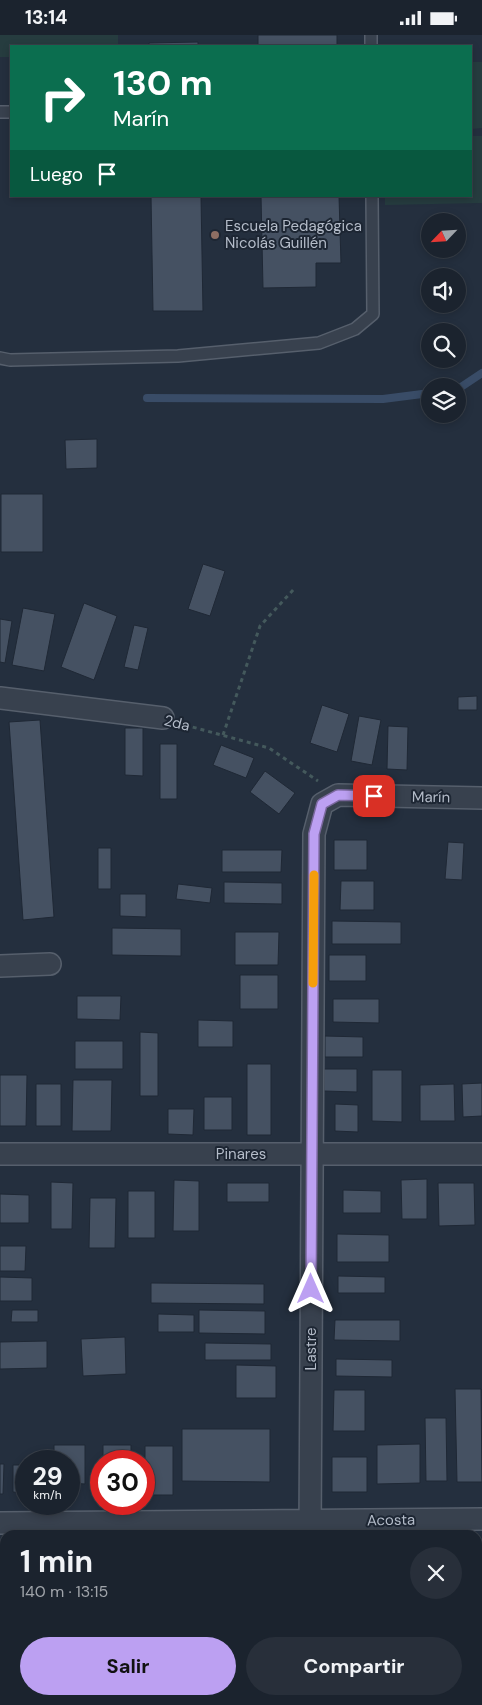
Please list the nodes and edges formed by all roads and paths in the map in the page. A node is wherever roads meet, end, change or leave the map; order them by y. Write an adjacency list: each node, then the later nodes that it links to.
1 (372, 197): 2 (lane)
2 (0, 358)
3 (294, 589): 6 (path)
4 (0, 698): 5 (street, 2da)
5 (163, 718): 6 (path, 2da)
6 (223, 735): 8 (path, 2da)
7 (482, 798): 8 (street, Marín)
8 (330, 800): 12 (street, Lastre)
9 (50, 964): 10 (street)
10 (0, 965)
11 (0, 1154): 12 (street, Pinares)
12 (311, 1154): 13 (street, Pinares); 16 (street, Lastre)
13 (482, 1154)
14 (482, 1519): 16 (street, Acosta)
15 (0, 1523): 16 (street, Acosta)
16 (310, 1528)

